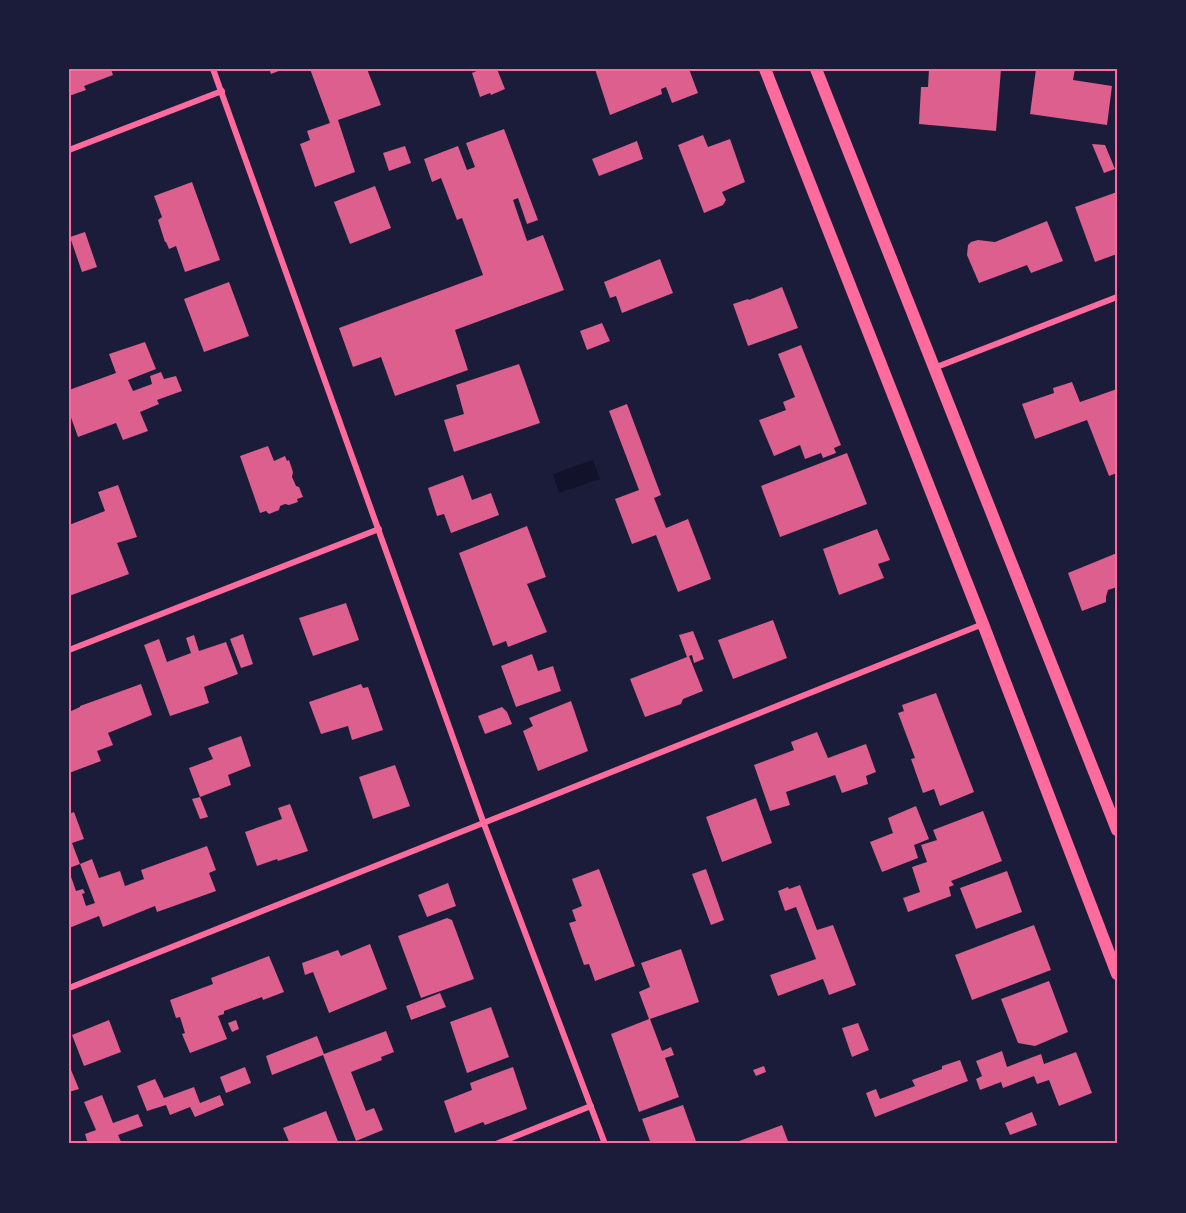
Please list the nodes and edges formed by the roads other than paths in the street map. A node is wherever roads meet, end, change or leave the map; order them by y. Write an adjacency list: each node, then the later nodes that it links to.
1 (213, 69): 4 (street)
2 (765, 69): 9 (main road)
3 (816, 69): 7 (main road)
4 (222, 91): 5 (street); 8 (street)
5 (69, 150)
6 (1117, 297): 7 (street)
7 (934, 368): 11 (main road)
8 (379, 529): 10 (street); 12 (street)
9 (983, 624): 12 (street); 14 (main road)
10 (69, 650)
11 (1113, 809): 13 (main road)
12 (484, 824): 15 (street); 16 (street)
13 (1117, 830)
14 (1117, 974)
15 (69, 988)
16 (591, 1106): 17 (street); 18 (street)
17 (496, 1144)
18 (605, 1144)

